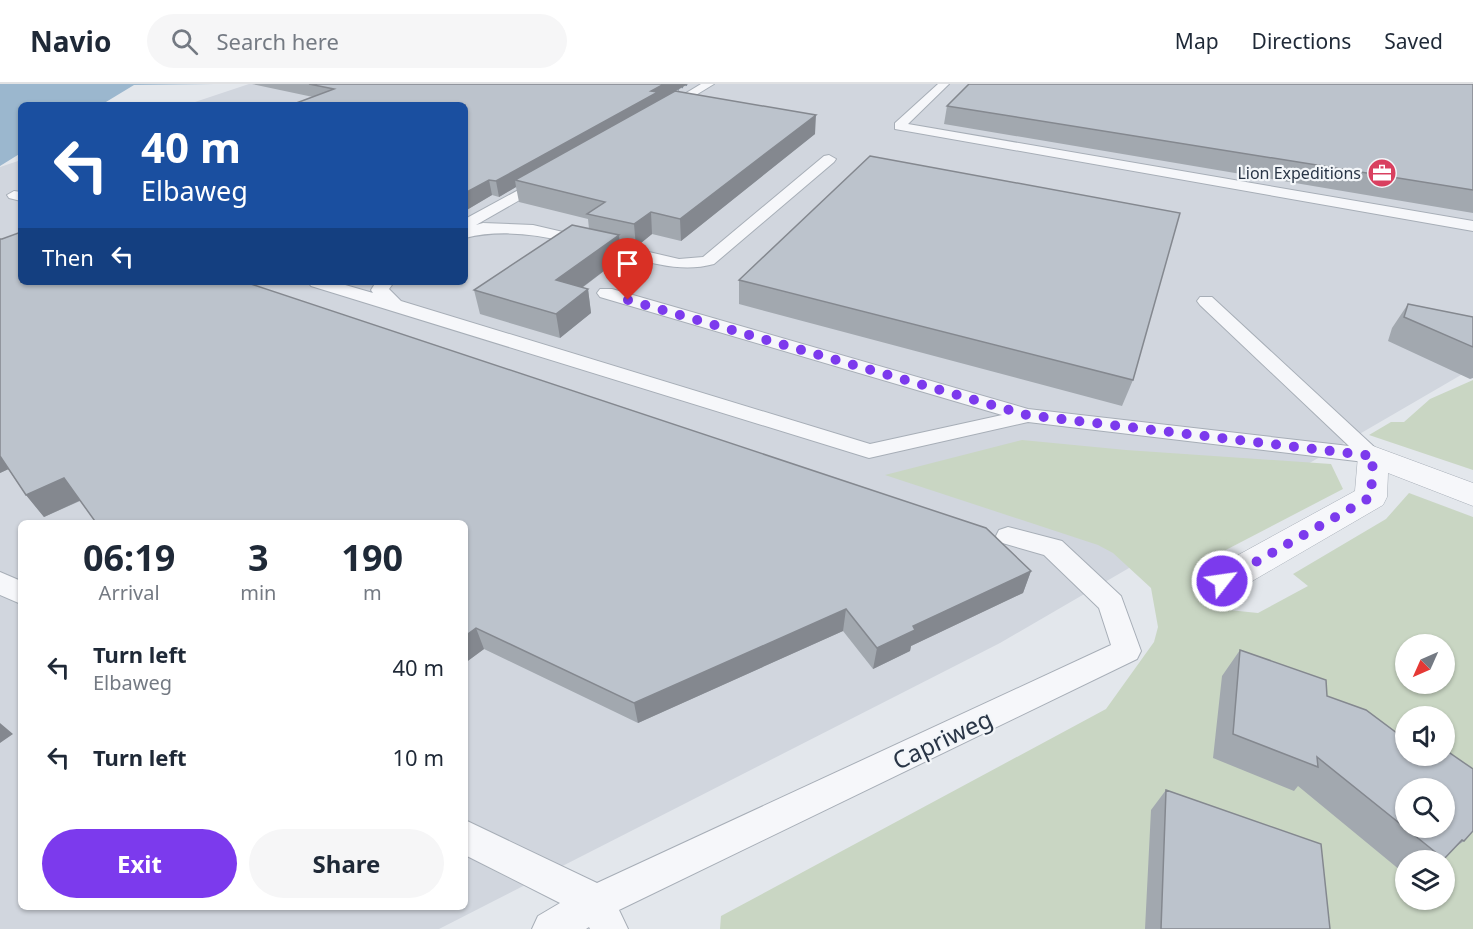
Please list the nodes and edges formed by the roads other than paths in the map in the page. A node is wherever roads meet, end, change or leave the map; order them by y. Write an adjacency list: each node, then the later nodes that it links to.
1 (709, 84): 3 (lane)
2 (944, 84): 7 (lane)
3 (648, 119)
4 (829, 159): 8 (lane)
5 (556, 172): 6 (lane)
6 (468, 223)
7 (1473, 226)
8 (468, 232)
9 (327, 285): 13 (lane)
10 (384, 285): 13 (lane)
11 (606, 293): 14 (lane)
12 (1206, 302): 15 (lane)
13 (395, 305): 14 (lane)
14 (1027, 415): 15 (lane)
15 (1373, 456): 16 (street); 18 (street)
16 (1473, 495)
17 (1008, 536): 22 (lane, Capriweg)
18 (1222, 581)
19 (0, 582): 20 (lane)
20 (18, 592)
21 (468, 839): 22 (lane)
22 (603, 915): 23 (lane, Capriweg)
23 (551, 929)

